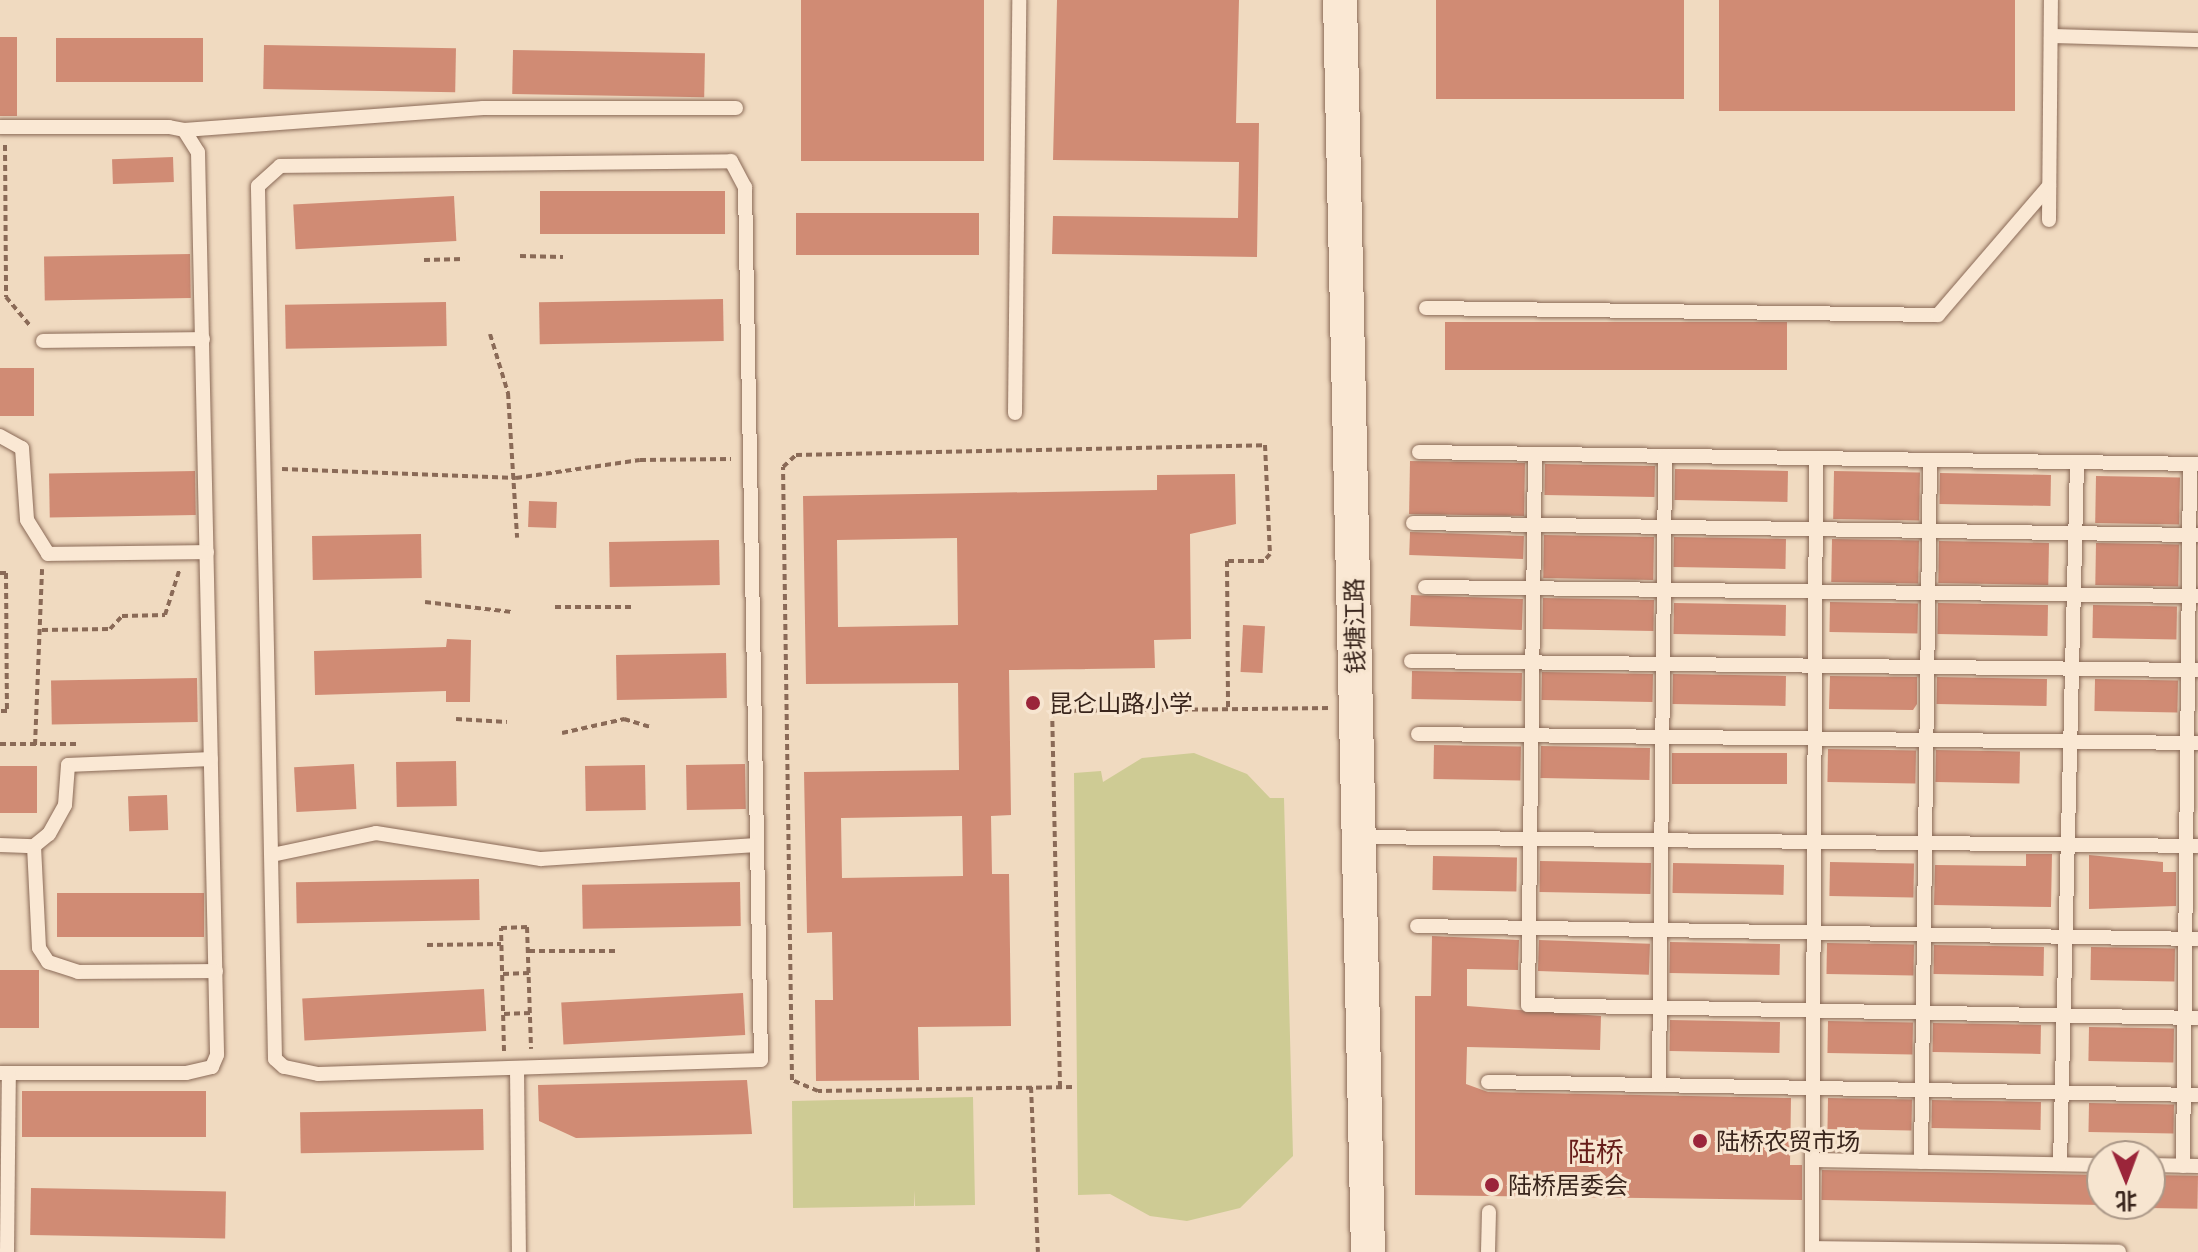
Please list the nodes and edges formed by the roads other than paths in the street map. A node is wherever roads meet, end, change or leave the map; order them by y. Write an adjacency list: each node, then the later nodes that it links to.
1 (1019, 0): 14 (lane)
2 (1340, 0): 53 (street, 钱塘江路)
3 (2051, 0): 4 (lane)
4 (2051, 36): 5 (lane); 9 (lane)
5 (2198, 40)
6 (736, 108): 8 (lane)
7 (2, 127): 8 (lane)
8 (184, 130): 12 (lane)
9 (2049, 186): 10 (lane); 11 (lane)
10 (2049, 220)
11 (1426, 308)
12 (203, 339): 13 (lane); 30 (lane)
13 (43, 341)
14 (1015, 413)
15 (0, 436): 30 (lane)
16 (1419, 452): 17 (lane)
17 (1535, 454): 18 (lane); 24 (lane)
18 (1665, 456): 19 (lane); 25 (lane)
19 (1816, 458): 20 (lane); 26 (lane)
20 (1930, 460): 21 (lane); 27 (lane)
21 (2077, 462): 22 (lane); 28 (lane)
22 (2194, 464): 29 (lane)
23 (1413, 523): 24 (lane)
24 (1534, 525): 25 (lane); 32 (lane)
25 (1665, 527): 26 (lane); 33 (lane)
26 (1815, 529): 27 (lane); 34 (lane)
27 (1929, 531): 28 (lane); 35 (lane)
28 (2075, 533): 29 (lane); 36 (lane)
29 (2194, 534): 37 (lane)
30 (208, 558): 52 (lane)
31 (1425, 587): 32 (lane)
32 (1533, 589): 33 (lane); 39 (lane)
33 (1664, 590): 34 (lane); 40 (lane)
34 (1815, 592): 35 (lane); 41 (lane)
35 (1929, 593): 36 (lane); 42 (lane)
36 (2074, 594): 37 (lane); 43 (lane)
37 (2194, 596): 44 (lane)
38 (1411, 661): 39 (lane)
39 (1532, 662): 40 (lane); 46 (lane)
40 (1663, 664): 41 (lane); 47 (lane)
41 (1815, 665): 42 (lane); 48 (lane)
42 (1927, 666): 43 (lane); 49 (lane)
43 (2072, 668): 44 (lane); 50 (lane)
44 (2193, 670): 51 (lane)
45 (1418, 734): 46 (lane)
46 (1531, 735): 47 (lane); 54 (lane)
47 (1662, 737): 48 (lane); 55 (lane)
48 (1814, 739): 49 (lane); 56 (lane)
49 (1926, 740): 50 (lane); 57 (lane)
50 (2070, 742): 51 (lane); 58 (lane)
51 (2193, 743): 62 (lane)
52 (211, 759): 61 (lane); 71 (lane)
53 (1359, 837): 54 (lane); 95 (street, 钱塘江路)
54 (1530, 839): 55 (lane); 65 (lane)
55 (1661, 840): 56 (lane); 66 (lane)
56 (1814, 842): 57 (lane); 67 (lane)
57 (1925, 843): 58 (lane); 68 (lane)
58 (2068, 844): 62 (lane); 69 (lane)
59 (0, 845): 61 (lane)
60 (757, 845): 63 (lane); 63 (lane); 77 (lane)
61 (34, 846): 71 (lane)
62 (2192, 846): 70 (lane)
63 (272, 855): 77 (lane)
64 (1417, 926): 65 (lane)
65 (1529, 927): 66 (lane); 72 (lane)
66 (1661, 930): 67 (lane); 72 (lane)
67 (1814, 932): 68 (lane); 73 (lane)
68 (1924, 934): 69 (lane); 74 (lane)
69 (2066, 936): 70 (lane); 75 (lane)
70 (2192, 938): 76 (lane)
71 (216, 971): 78 (lane)
72 (1660, 1008): 73 (lane); 80 (lane)
73 (1813, 1011): 74 (lane); 81 (lane)
74 (1923, 1013): 75 (lane); 82 (lane)
75 (2064, 1016): 76 (lane); 83 (lane)
76 (2191, 1018): 84 (lane)
77 (518, 1068): 94 (lane)
78 (4, 1073): 93 (lane)
79 (1488, 1082): 80 (lane)
80 (1659, 1085): 81 (lane)
81 (1813, 1088): 82 (lane); 85 (lane)
82 (1922, 1090): 83 (lane); 86 (lane)
83 (2062, 1092): 84 (lane); 87 (lane)
84 (2191, 1095): 90 (lane)
85 (1813, 1160): 86 (lane); 92 (lane)
86 (1921, 1162): 87 (lane)
87 (2060, 1164): 88 (lane)
88 (2086, 1165)
89 (2166, 1165): 90 (lane)
90 (2191, 1166)
91 (1489, 1212): 96 (lane)
92 (1812, 1250): 97 (lane)
93 (7, 1252)
94 (519, 1252)
95 (1368, 1252)
96 (1488, 1252)
97 (2119, 1252)

